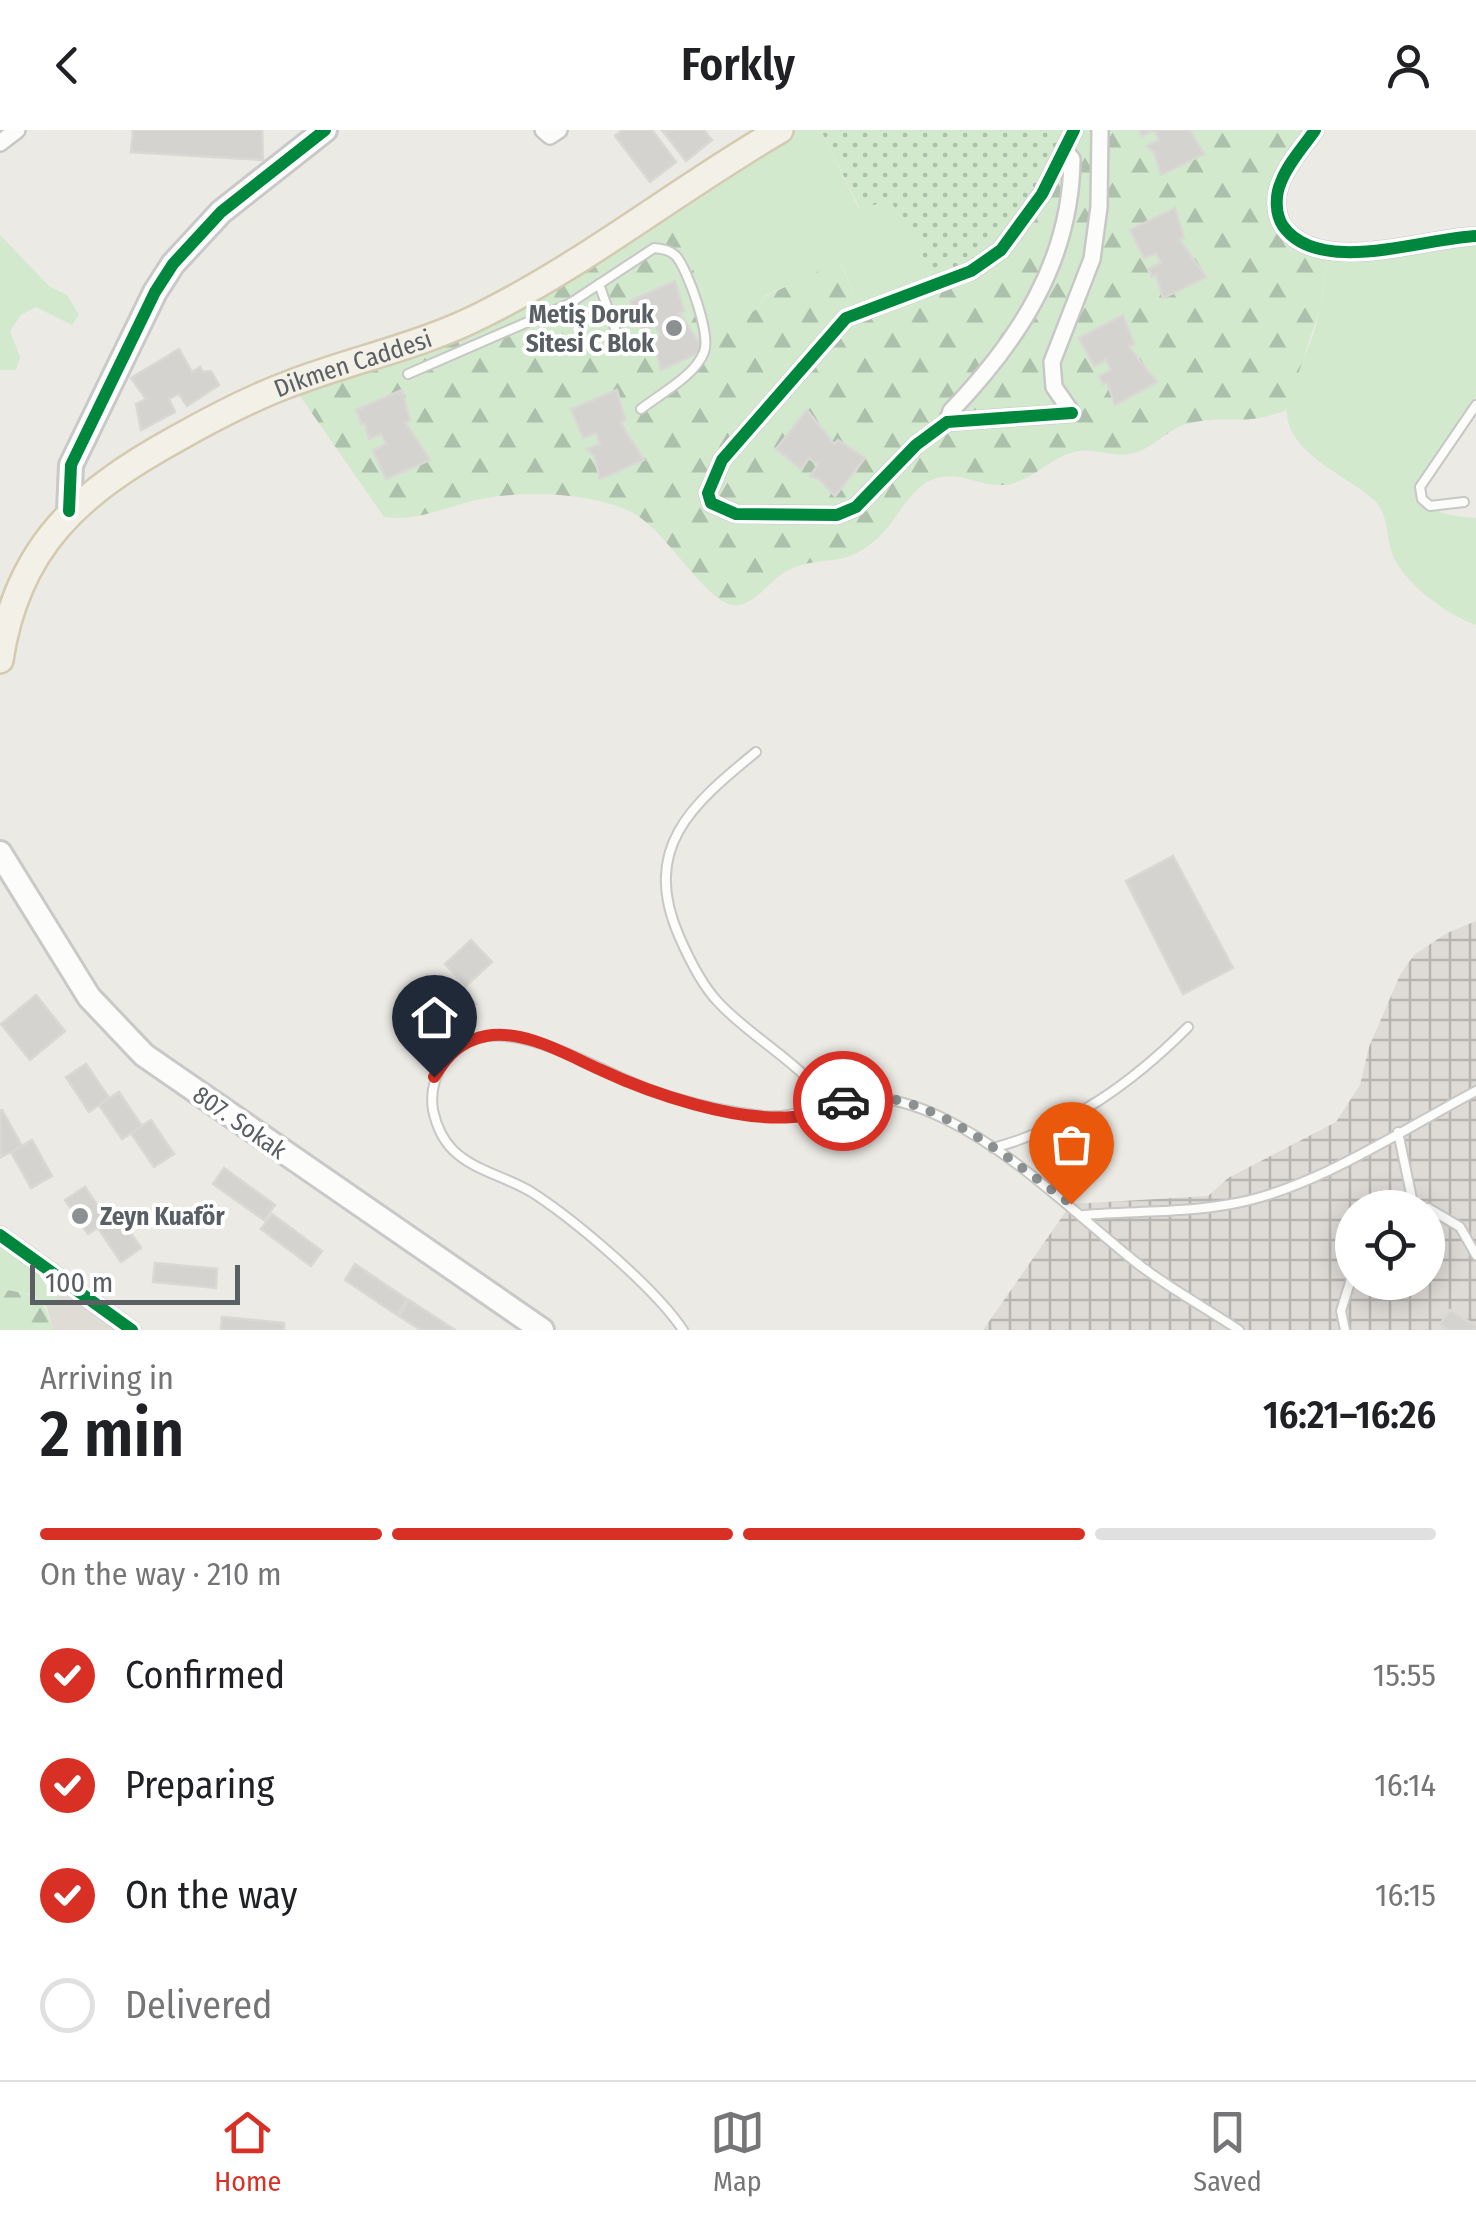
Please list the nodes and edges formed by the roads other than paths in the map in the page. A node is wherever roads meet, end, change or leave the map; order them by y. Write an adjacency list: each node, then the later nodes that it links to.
1 (17, 130): 7 (street)
2 (324, 130): 19 (main road)
3 (780, 130): 11 (main road, Dikmen Caddesi)
4 (1074, 130): 8 (street)
5 (1100, 130): 17 (street)
6 (1316, 130): 9 (street)
7 (0, 143)
8 (1065, 151): 17 (street); 17 (street)
9 (1476, 236)
10 (599, 284): 12 (lane); 13 (lane); 16 (lane)
11 (462, 324): 13 (lane); 19 (main road, Dikmen Caddesi)
12 (618, 334)
13 (475, 348): 14 (lane)
14 (408, 374)
15 (1476, 406): 18 (lane)
16 (641, 409)
17 (947, 422)
18 (1464, 502)
19 (69, 512): 20 (main road, Dikmen Caddesi)
20 (0, 660)
21 (756, 752): 25 (lane)
22 (0, 853): 34 (main road, 807. Sokak)
23 (1188, 1027): 27 (lane)
24 (1476, 1092): 26 (lane)
25 (818, 1110): 27 (lane); 36 (lane)
26 (1398, 1132): 28 (lane); 29 (lane)
27 (994, 1148): 29 (lane)
28 (1410, 1190)
29 (1084, 1215): 37 (lane)
30 (1445, 1218): 32 (lane)
31 (0, 1234): 35 (street)
32 (1476, 1255)
33 (1344, 1300): 38 (lane)
34 (535, 1327)
35 (132, 1330)
36 (683, 1330)
37 (1239, 1330)
38 (1345, 1330)

